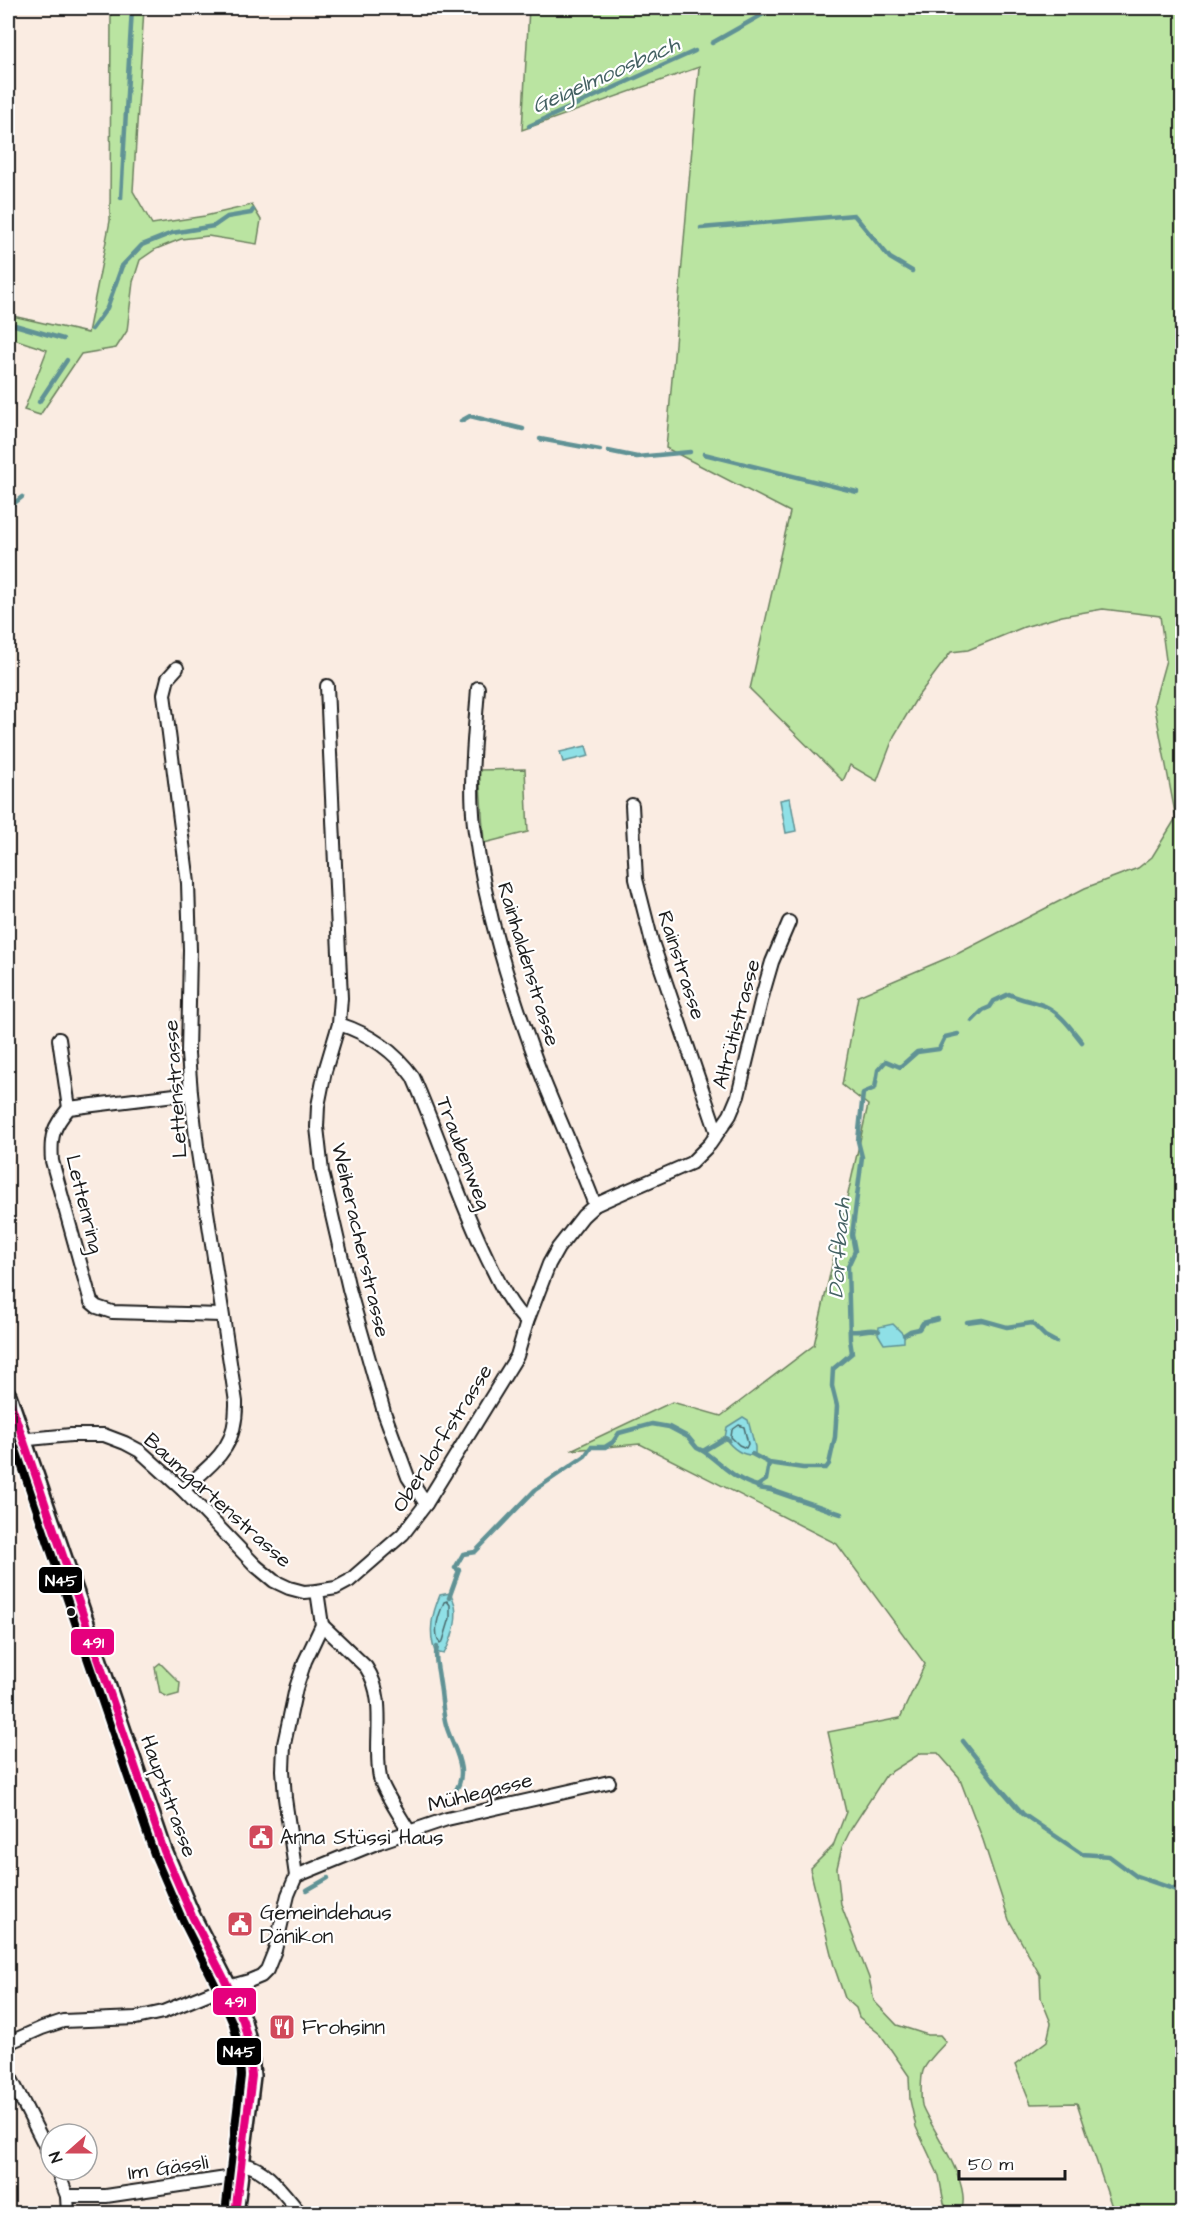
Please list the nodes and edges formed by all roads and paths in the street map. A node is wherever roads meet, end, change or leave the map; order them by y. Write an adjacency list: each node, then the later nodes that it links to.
1 (177, 668): 8 (street, Lettenstrasse)
2 (327, 686): 6 (street, Weiheracherstrasse)
3 (478, 688): 11 (street, Rainhaldenstrasse)
4 (632, 805): 10 (street, Rainstrasse)
5 (789, 922): 10 (street, Altrütistrasse)
6 (339, 1024): 13 (street, Traubenweg); 17 (street, Weiheracherstrasse)
7 (59, 1038): 9 (street)
8 (192, 1093): 9 (street); 12 (street, Lettenstrasse)
9 (69, 1108): 12 (street, Lettenring)
10 (717, 1133): 11 (street, Oberdorfstrasse)
11 (595, 1205): 13 (street, Oberdorfstrasse)
12 (222, 1315): 16 (street, Lettenstrasse)
13 (527, 1322): 17 (street, Oberdorfstrasse)
14 (8, 1395): 15 (street, Hauptstrasse)
15 (15, 1440): 16 (street, Baumgartenstrasse); 23 (street, Hauptstrasse)
16 (183, 1490): 18 (street, Baumgartenstrasse)
17 (426, 1504): 18 (street, Oberdorfstrasse)
18 (317, 1591): 19 (street)
19 (322, 1625): 21 (street); 22 (street)
20 (609, 1782): 21 (street, Mühlegasse)
21 (409, 1831): 22 (street, Mühlegasse)
22 (296, 1876): 23 (street)
23 (228, 1986): 24 (street); 27 (street, Hauptstrasse)
24 (8, 2043)
25 (8, 2073): 26 (street)
26 (39, 2134)
27 (241, 2170): 29 (street, Im Gässli); 31 (street, Hauptstrasse); 32 (street)
28 (62, 2182): 29 (street)
29 (67, 2196): 30 (street)
30 (68, 2214)
31 (235, 2214)
32 (301, 2214)

